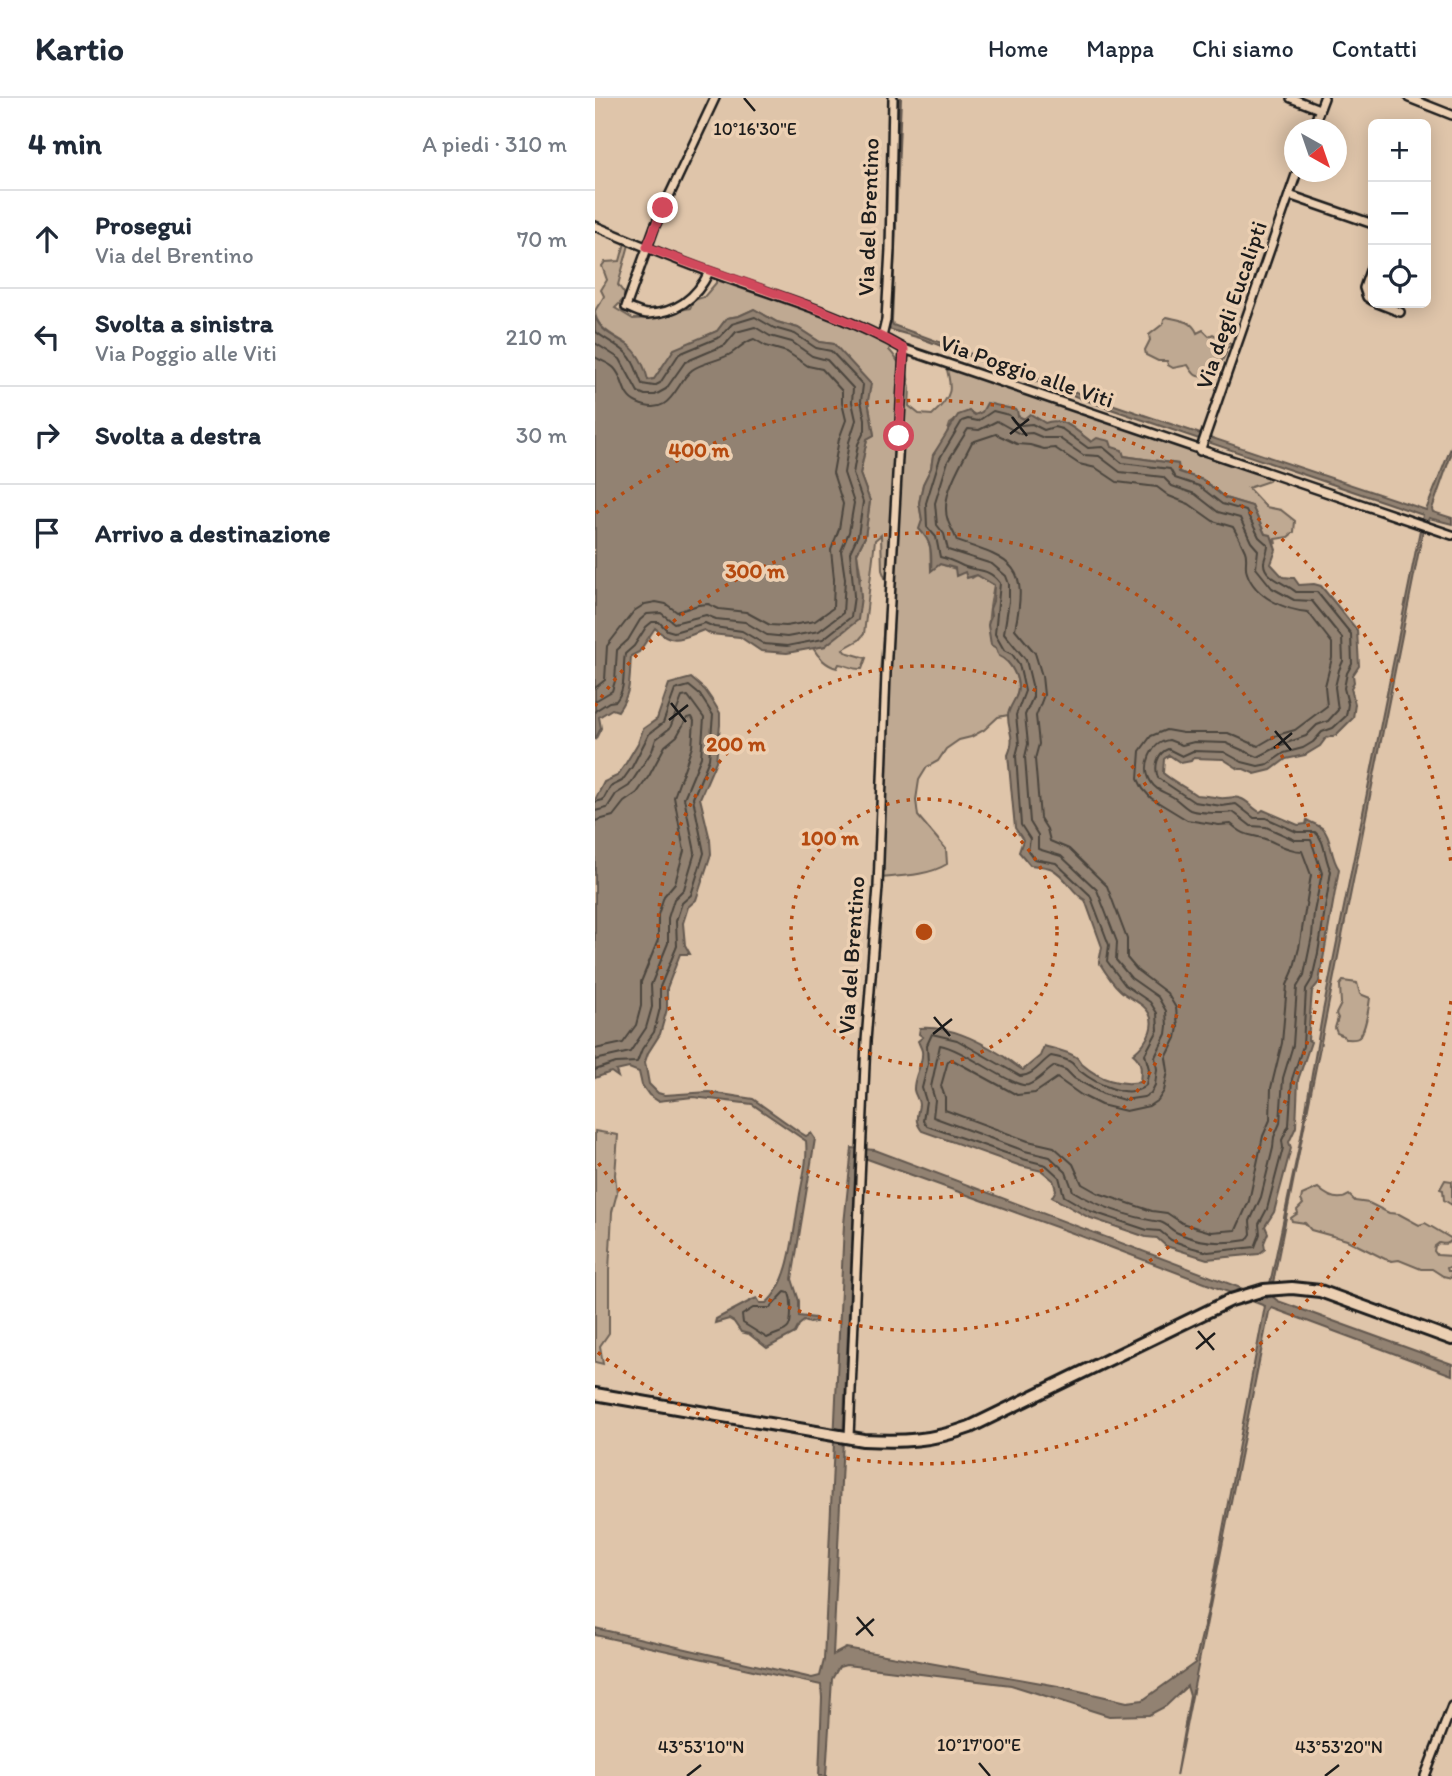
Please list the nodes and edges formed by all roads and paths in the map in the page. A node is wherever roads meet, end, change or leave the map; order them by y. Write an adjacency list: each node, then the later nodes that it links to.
1 (715, 98): 13 (street)
2 (893, 98): 19 (street, Via del Brentino)
3 (1291, 98): 6 (street)
4 (1324, 98): 6 (street)
5 (1409, 98): 7 (street)
6 (1319, 109): 8 (street)
7 (1452, 116)
8 (1316, 119)
9 (1294, 182): 10 (street, Via degli Eucalipti)
10 (1289, 195): 11 (street); 21 (street, Via degli Eucalipti)
11 (1368, 222)
12 (595, 226): 13 (street, Via Poggio alle Viti)
13 (647, 247): 14 (street, Via Poggio alle Viti); 14 (street)
14 (709, 272): 19 (street, Via Poggio alle Viti)
15 (1368, 276): 16 (street)
16 (1368, 298)
17 (1390, 308): 18 (street)
18 (1400, 312)
19 (882, 337): 20 (street, Via Poggio alle Viti)
20 (904, 349): 21 (street, Via Poggio alle Viti); 25 (street, Via del Brentino)
21 (1201, 447): 22 (street, Via Poggio alle Viti)
22 (1452, 535)
23 (1452, 1339): 25 (street)
24 (595, 1394): 25 (street)
25 (842, 1436)
26 (1452, 1706): 27 (street)
27 (1425, 1776)

